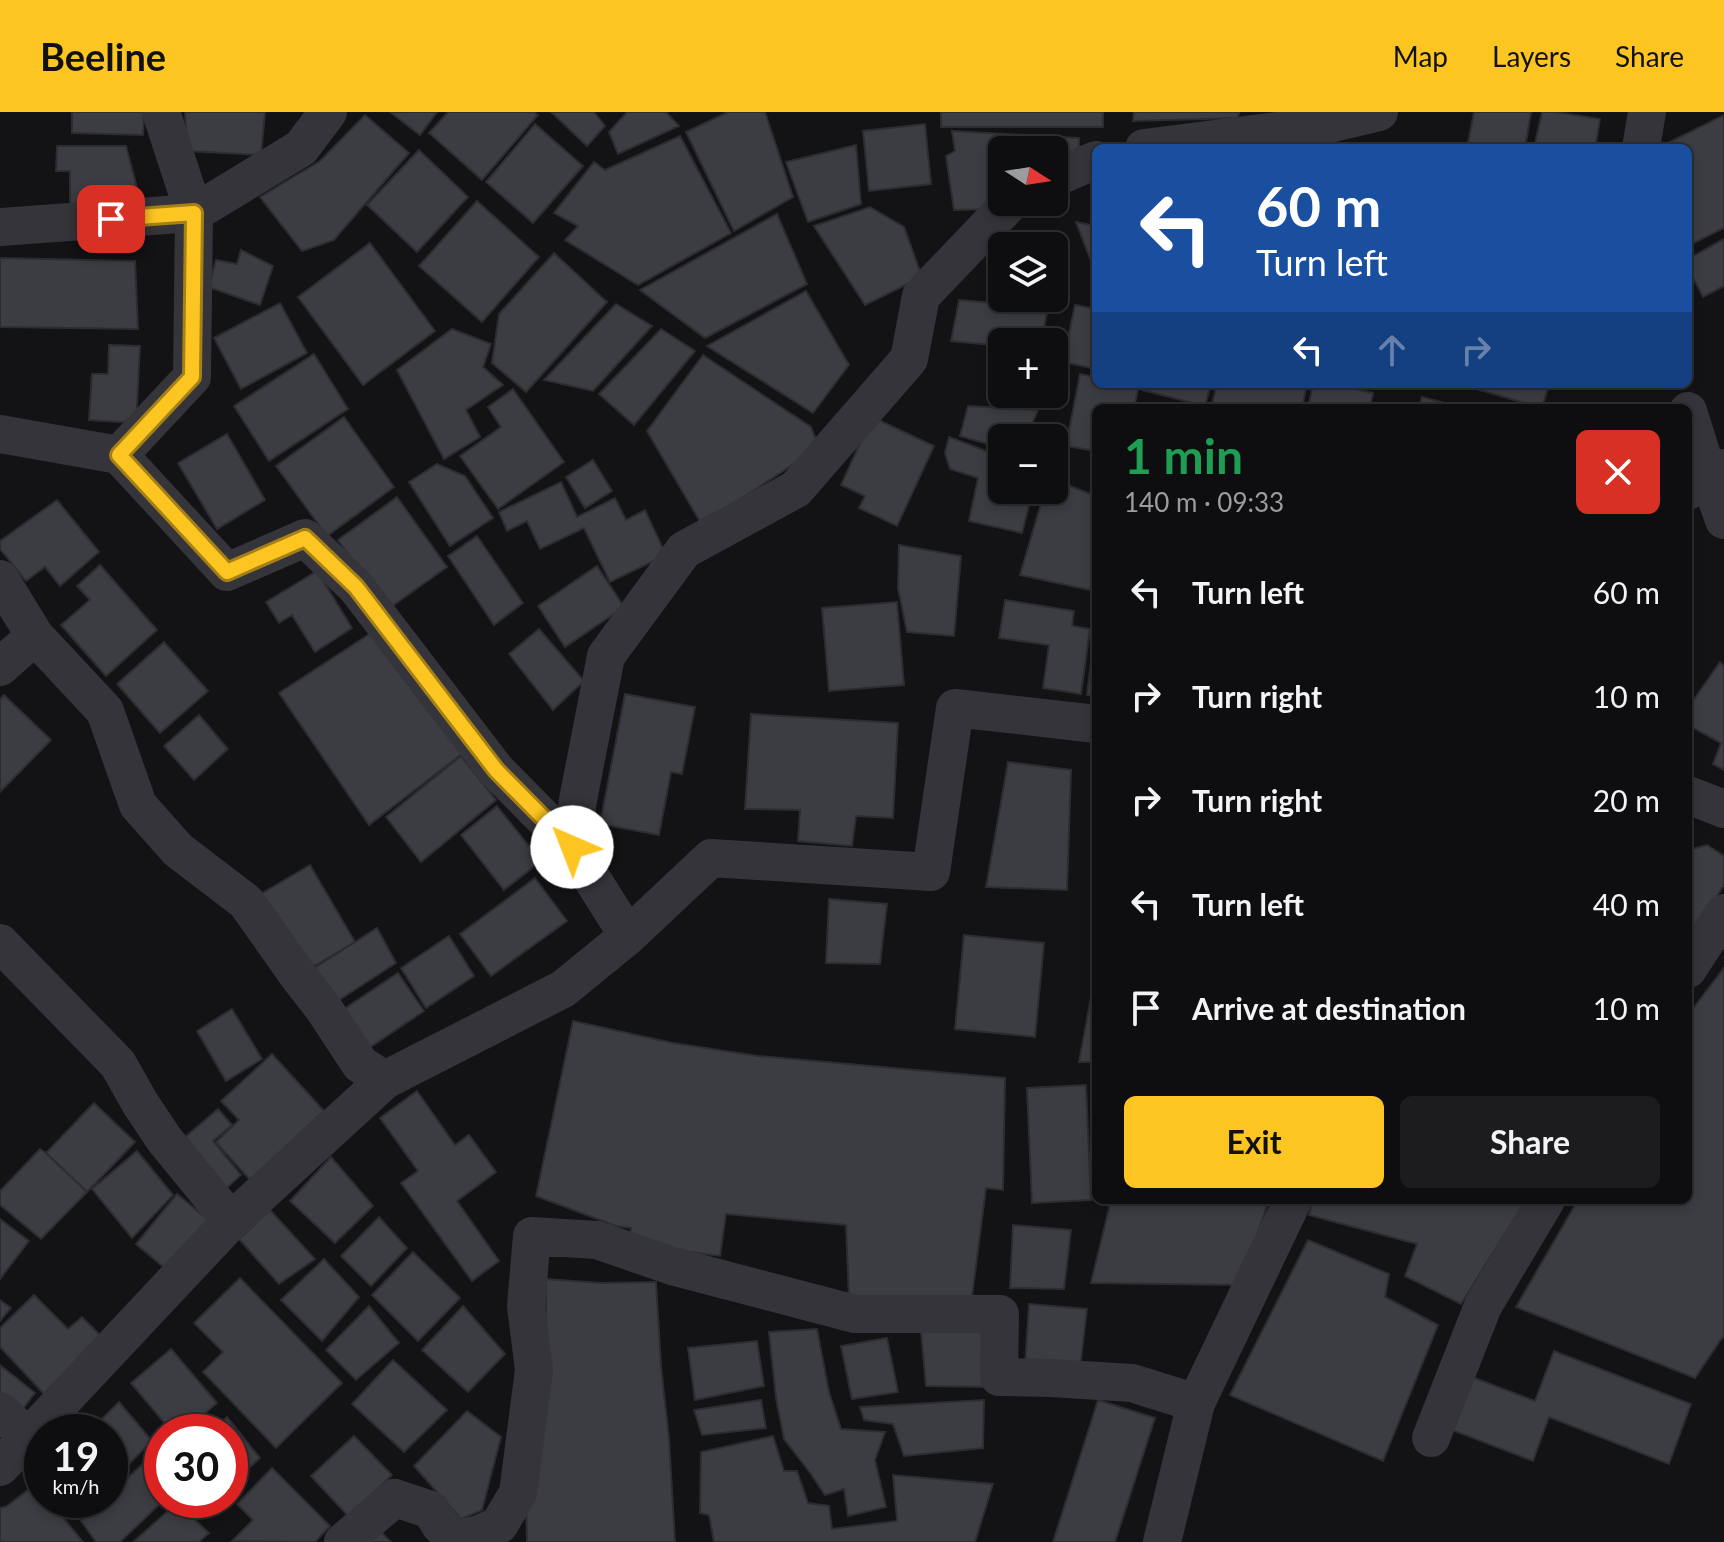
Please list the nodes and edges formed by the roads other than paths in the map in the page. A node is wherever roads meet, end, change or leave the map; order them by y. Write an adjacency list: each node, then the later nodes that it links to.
1 (161, 112): 9 (street)
2 (328, 112): 9 (street)
3 (1379, 112): 5 (street)
4 (1647, 112): 6 (street)
5 (1175, 144)
6 (1642, 144)
7 (1092, 162): 8 (street)
8 (1068, 172)
9 (194, 213): 11 (street); 14 (street)
10 (998, 216): 23 (street)
11 (0, 227)
12 (1692, 424): 15 (street)
13 (0, 434): 14 (street)
14 (119, 455): 23 (street)
15 (1707, 478): 16 (street)
16 (1724, 520)
17 (0, 579): 18 (street)
18 (35, 636): 19 (street); 28 (street)
19 (0, 667)
20 (1092, 724): 25 (street)
21 (1692, 797): 22 (street)
22 (1724, 809)
23 (572, 847): 25 (street)
24 (1724, 913): 27 (street)
25 (628, 936): 28 (street)
26 (0, 943): 31 (street)
27 (1692, 963)
28 (385, 1080): 31 (street)
29 (1291, 1204): 32 (street)
30 (1544, 1204): 36 (street)
31 (231, 1221): 34 (street)
32 (1196, 1403): 39 (street); 40 (street)
33 (0, 1411): 35 (street)
34 (50, 1414)
35 (24, 1433)
36 (1431, 1438)
37 (24, 1441): 38 (street)
38 (0, 1467)
39 (343, 1542)
40 (1162, 1542)

